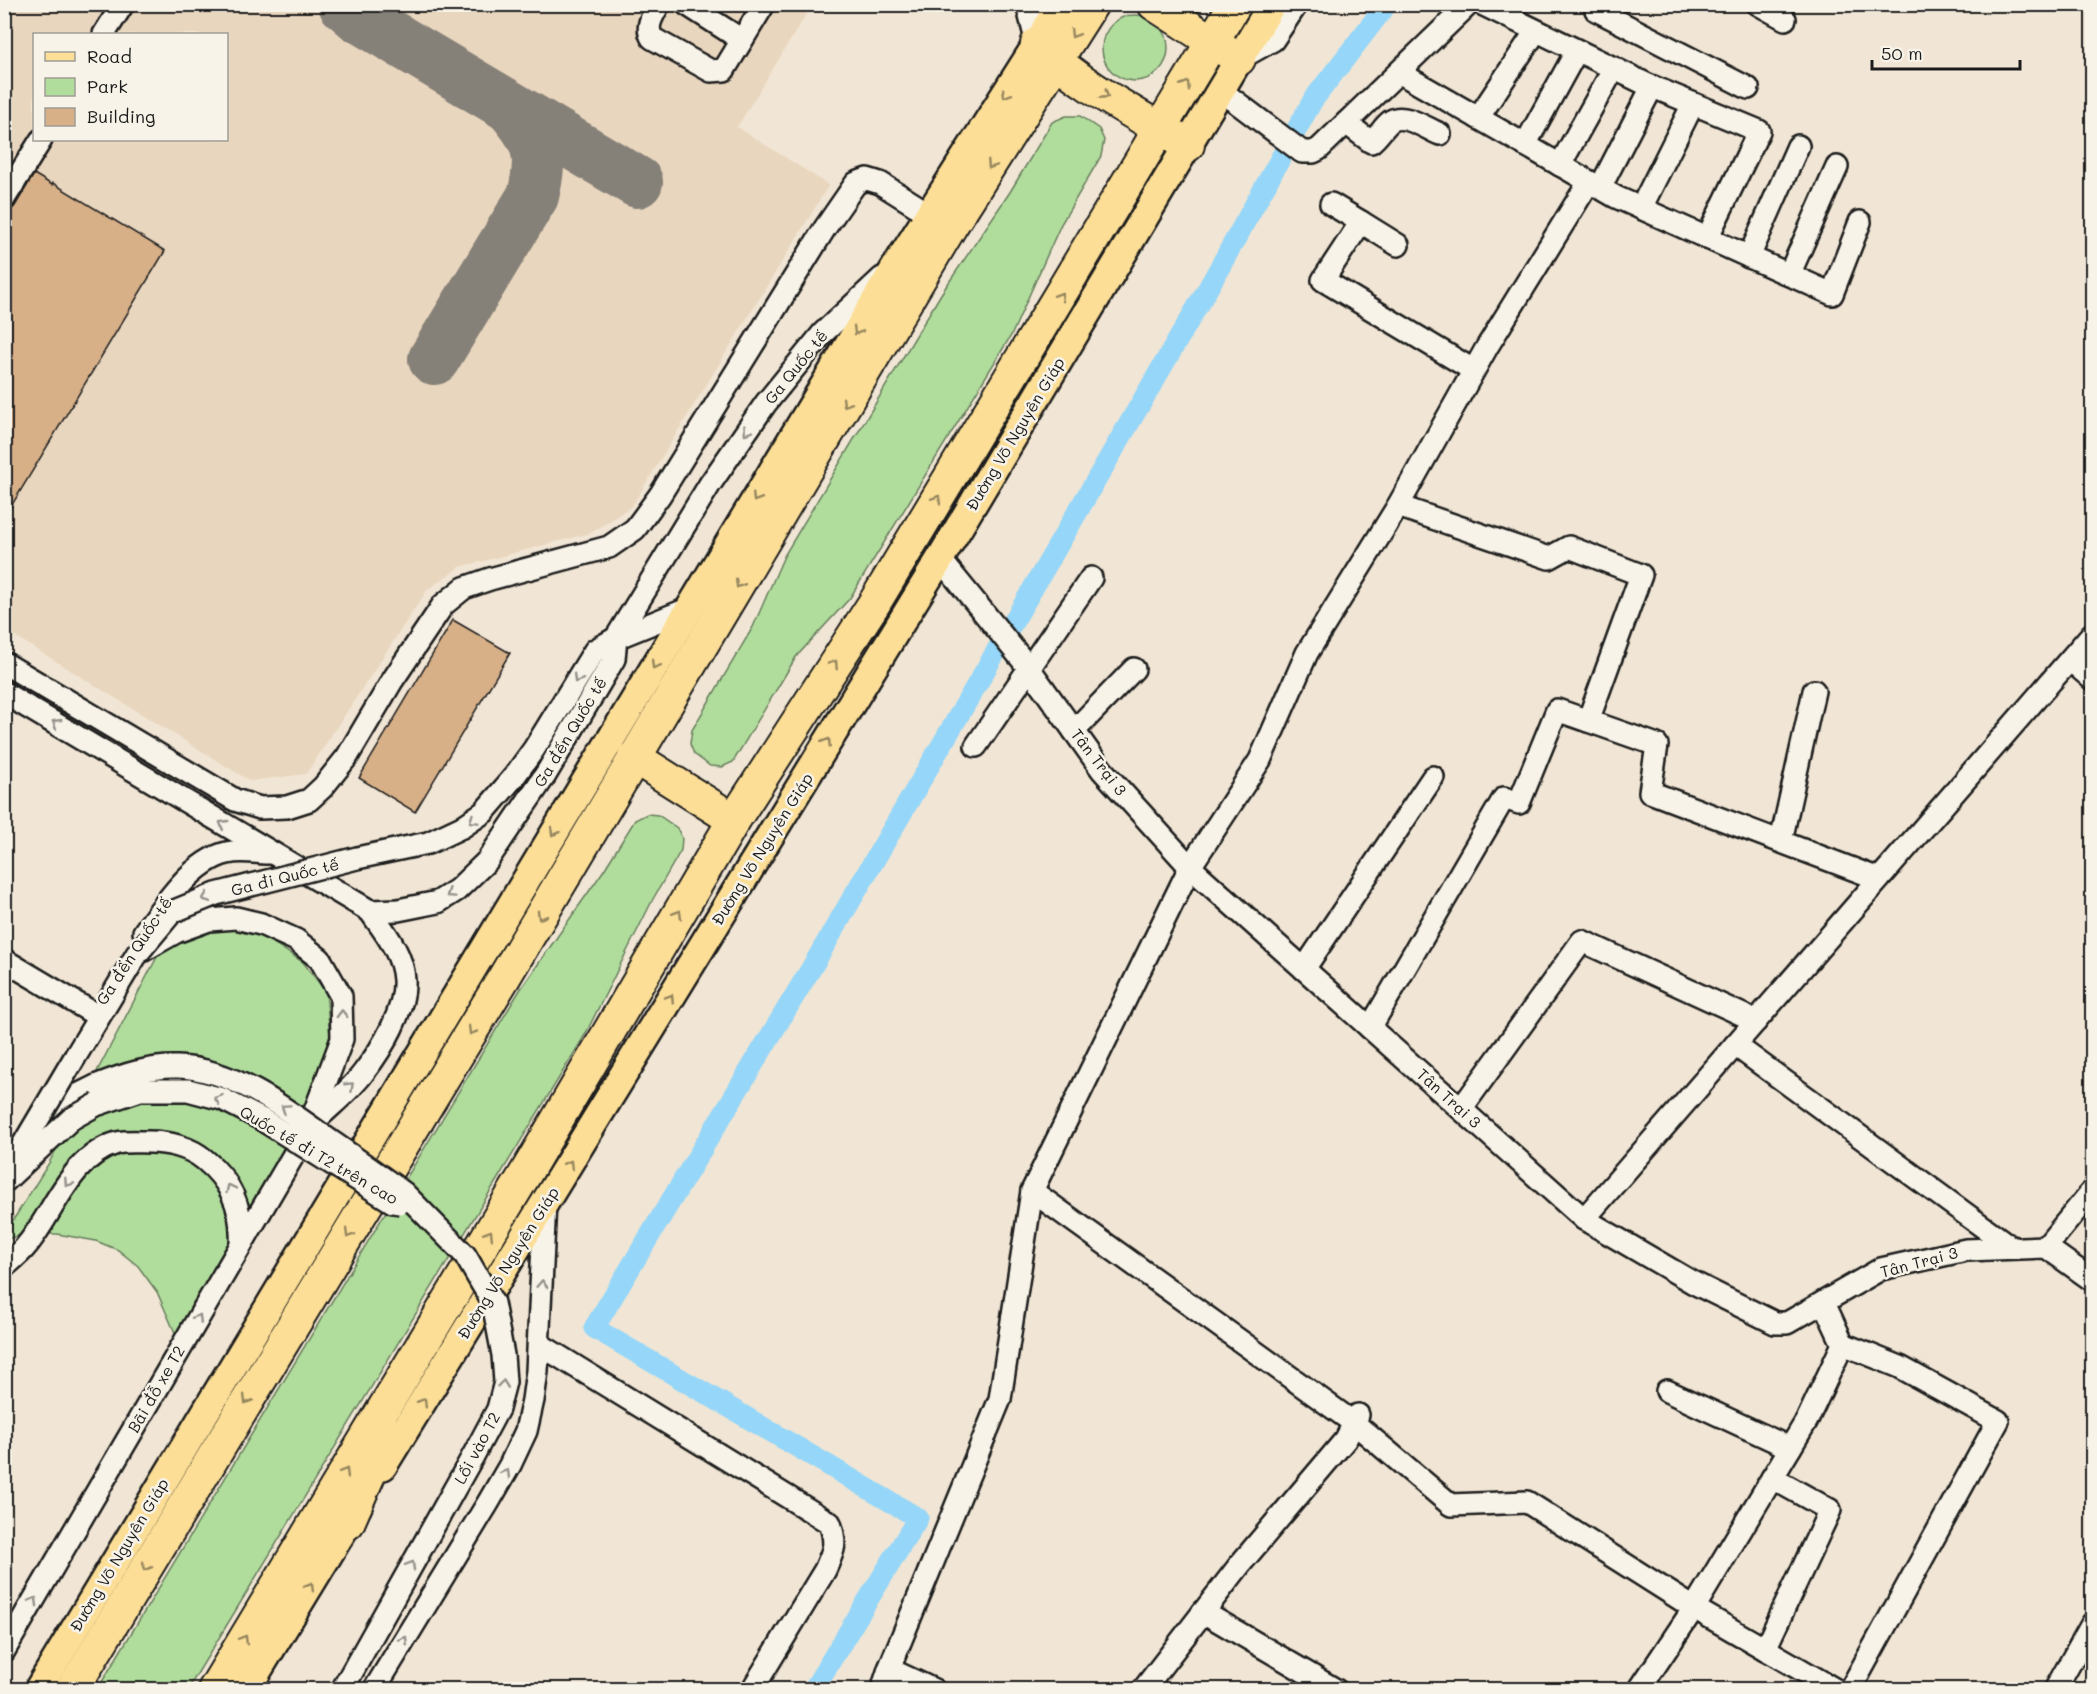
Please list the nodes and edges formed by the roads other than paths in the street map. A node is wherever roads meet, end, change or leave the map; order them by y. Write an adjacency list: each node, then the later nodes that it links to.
1 (123, 4): 18 (street)
2 (659, 4): 19 (street)
3 (686, 4): 19 (street)
4 (764, 4): 19 (street)
5 (1027, 4): 22 (street)
6 (1060, 4): 22 (main road, Đường Võ Nguyên Giáp)
7 (1092, 4): 22 (highway, Đường Võ Nguyên Giáp, one-way to 22)
8 (1154, 4): 20 (highway)
9 (1235, 4): 20 (highway, Đường Võ Nguyên Giáp)
10 (1272, 4): 23 (main road, Đường Võ Nguyên Giáp)
11 (1297, 4): 23 (street)
12 (1469, 4): 25 (street)
13 (1482, 4): 17 (street)
14 (1598, 4): 27 (street)
15 (1758, 4): 16 (street)
16 (1785, 19)
17 (1536, 31): 21 (street); 30 (street)
18 (105, 33)
19 (742, 40)
20 (1212, 42): 23 (highway); 32 (highway, Đường Võ Nguyên Giáp, one-way to 20)
21 (1576, 52): 24 (street); 36 (street)
22 (1047, 53): 32 (highway, one-way to 32); 46 (highway, Đường Võ Nguyên Giáp, one-way to 46)
23 (1239, 59): 28 (main road, Đường Võ Nguyên Giáp)
24 (1614, 68): 26 (street); 38 (street)
25 (1400, 73): 30 (street); 31 (street)
26 (1652, 87): 29 (street); 40 (street)
27 (1748, 88)
28 (1220, 90): 31 (street); 35 (main road, Đường Võ Nguyên Giáp)
29 (1693, 104): 43 (street); 47 (street)
30 (1478, 118): 36 (street)
31 (1347, 123): 33 (street)
32 (1161, 129): 35 (highway); 53 (highway, Đường Võ Nguyên Giáp, one-way to 32)
33 (1440, 134)
34 (40, 141): 41 (street)
35 (1188, 145): 52 (main road, Đường Võ Nguyên Giáp)
36 (1525, 145): 38 (street)
37 (1798, 146): 49 (street)
38 (1560, 165): 40 (street)
39 (1837, 167): 51 (street)
40 (1595, 185): 43 (street); 54 (street)
41 (4, 200)
42 (1331, 204): 44 (street)
43 (1641, 208): 47 (street)
44 (1361, 222): 48 (street); 54 (street)
45 (1860, 222): 51 (street)
46 (940, 228): 50 (main road); 62 (street); 71 (highway, Đường Võ Nguyên Giáp, one-way to 71)
47 (1707, 238): 49 (street)
48 (1398, 245)
49 (1749, 257): 51 (street)
50 (898, 263): 58 (main road, Đường Võ Nguyên Giáp, one-way to 58); 60 (street, Ga Quốc tế, one-way to 60)
51 (1789, 275)
52 (1081, 323): 53 (main road); 56 (main road, Đường Võ Nguyên Giáp)
53 (1030, 346): 73 (highway, Đường Võ Nguyên Giáp, one-way to 53)
54 (1473, 370): 55 (street)
55 (1398, 506): 68 (street); 76 (street)
56 (940, 559): 63 (street, Tân Trại 3); 95 (main road, Đường Võ Nguyên Giáp, one-way to 56)
57 (1091, 578): 63 (street)
58 (690, 608): 60 (street); 118 (main road, Đường Võ Nguyên Giáp, one-way to 118)
59 (2092, 634): 61 (street)
60 (616, 638): 78 (street, Ga đến Quốc tế, one-way to 78); 79 (street, Ga đi Quốc tế, one-way to 79, bridge)
61 (2070, 660): 65 (street); 77 (street)
62 (4, 663)
63 (1029, 668): 69 (street, Tân Trại 3); 70 (street)
64 (1134, 669): 69 (street)
65 (2092, 679)
66 (1814, 691): 74 (street)
67 (4, 693): 75 (street, one-way to 67)
68 (1588, 721): 74 (street); 85 (street)
69 (1074, 731): 76 (street, Tân Trại 3)
70 (976, 747)
71 (634, 757): 73 (highway); 119 (highway, Đường Võ Nguyên Giáp, one-way to 119)
72 (1433, 777): 81 (street)
73 (734, 820): 104 (highway, Đường Võ Nguyên Giáp, one-way to 73)
74 (1781, 842): 77 (street)
75 (274, 854): 78 (street, Ga đến Quốc tế); 83 (street, Ga đến Quốc tế)
76 (1190, 867): 81 (street, Tân Trại 3); 93 (street)
77 (1880, 879): 84 (street)
78 (370, 911): 88 (street, Ga đến Quốc tế, one-way to 78)
79 (137, 954): 88 (street, Quốc tế đi T2 trên cao, one-way to 79); 91 (street, Ga đi Quốc tế, bridge)
80 (4, 960): 83 (street)
81 (1304, 969): 85 (street, Tân Trại 3)
82 (4, 972): 83 (street)
83 (90, 1018): 89 (street, Ga đến Quốc tế)
84 (1756, 1021): 86 (street); 87 (street)
85 (1370, 1028): 87 (street, Tân Trại 3)
86 (1735, 1045): 97 (street); 100 (street)
87 (1461, 1108): 97 (street, Tân Trại 3)
88 (309, 1127): 98 (street, Bãi đỗ xe T2)
89 (16, 1144): 90 (street, Ga đến Quốc tế); 96 (street, Ga đến Quốc tế, one-way to 89, bridge)
90 (4, 1163)
91 (4, 1177)
92 (4, 1182): 96 (street, Quốc tế đi T2 trên cao, one-way to 92, bridge)
93 (1032, 1191): 108 (street); 117 (street)
94 (2092, 1191): 99 (street)
95 (545, 1202): 105 (street, one-way to 95); 111 (main road, Đường Võ Nguyên Giáp, one-way to 95)
96 (416, 1206): 122 (street, Lối vào T2, one-way to 96, bridge)
97 (1584, 1219): 103 (street, Tân Trại 3)
98 (241, 1245): 101 (street, one-way to 101); 116 (street, Bãi đỗ xe T2, one-way to 98)
99 (2046, 1247): 100 (street, Tân Trại 3); 102 (street)
100 (2012, 1248): 103 (street, Tân Trại 3)
101 (4, 1267)
102 (2092, 1280)
103 (1824, 1303): 106 (street)
104 (436, 1320): 111 (highway); 120 (highway, Đường Võ Nguyên Giáp, one-way to 104)
105 (539, 1344): 123 (street, one-way to 105); 124 (street)
106 (1843, 1344): 109 (street); 131 (street)
107 (1667, 1391): 109 (street)
108 (1356, 1419): 112 (street); 113 (street)
109 (1790, 1448): 110 (street)
110 (1772, 1478): 112 (street); 115 (street)
111 (348, 1523): 121 (main road, Đường Võ Nguyên Giáp, one-way to 111)
112 (1694, 1608): 115 (street); 129 (street)
113 (1203, 1612): 127 (street); 128 (street)
114 (2092, 1624): 132 (street)
115 (1765, 1649): 130 (street)
116 (4, 1651)
117 (889, 1669): 125 (street); 126 (street)
118 (38, 1689)
119 (72, 1689)
120 (214, 1689)
121 (246, 1689)
122 (342, 1689)
123 (374, 1689)
124 (752, 1689)
125 (882, 1689)
126 (934, 1689)
127 (1143, 1689)
128 (1336, 1689)
129 (1639, 1689)
130 (1836, 1689)
131 (1850, 1689)
132 (2055, 1689)

